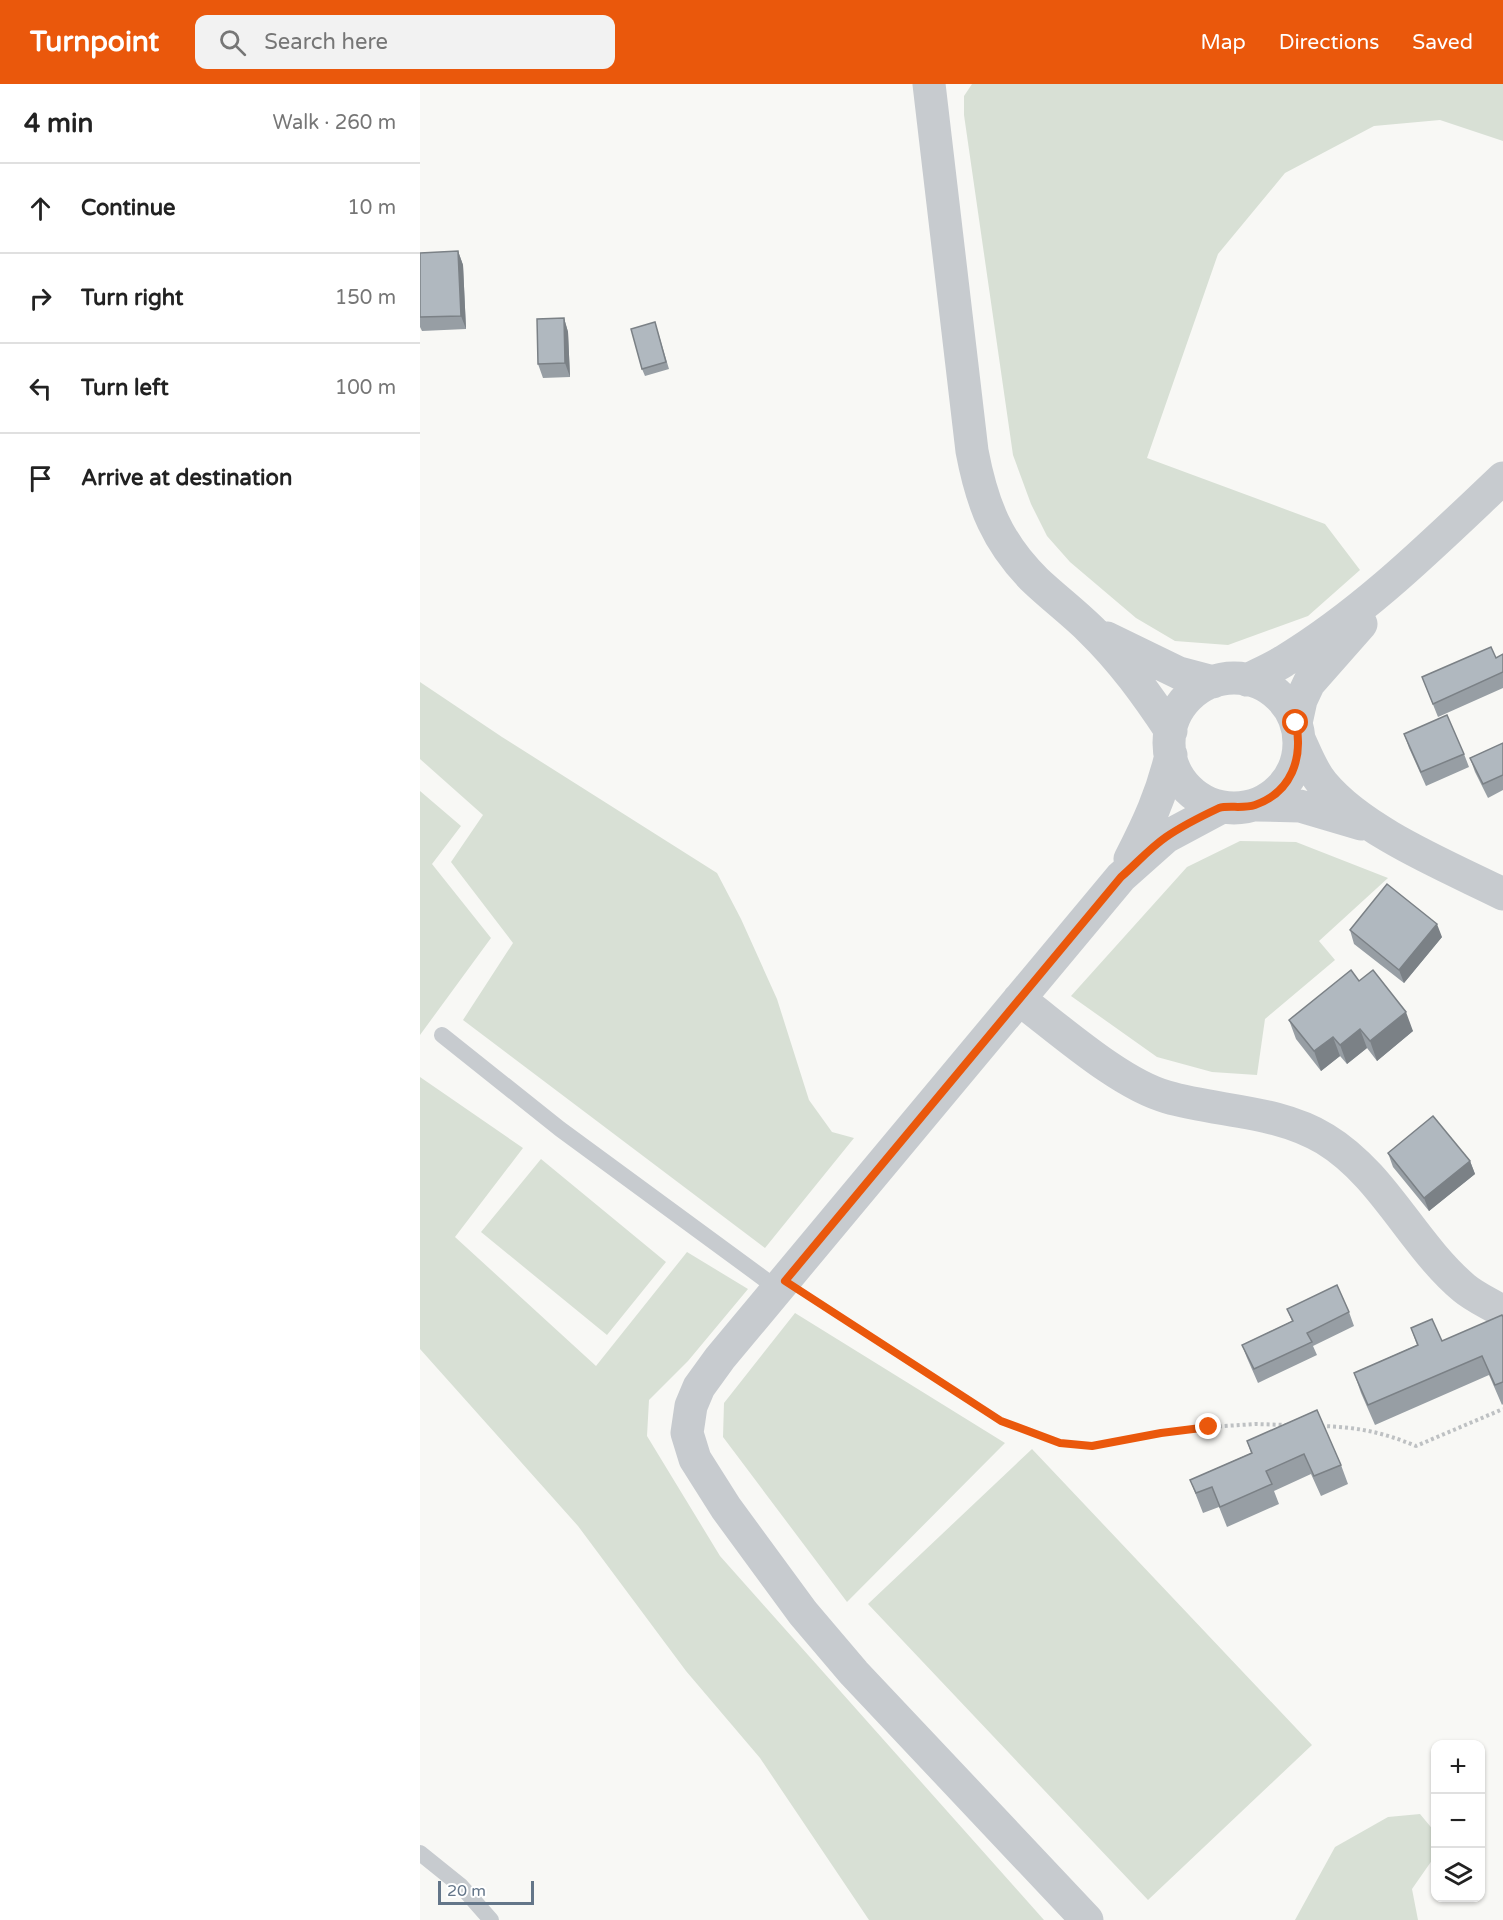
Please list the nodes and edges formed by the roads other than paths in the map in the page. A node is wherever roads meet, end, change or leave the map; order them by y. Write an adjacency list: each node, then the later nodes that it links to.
1 (929, 84): 4 (street)
2 (1503, 478): 3 (street)
3 (1397, 577): 5 (street); 7 (street)
4 (1092, 631): 6 (street); 8 (street)
5 (1247, 680): 6 (street); 7 (street)
6 (1213, 682): 8 (street)
7 (1298, 731): 9 (street); 11 (street)
8 (1171, 743): 10 (street); 12 (street)
9 (1256, 805): 10 (street); 11 (street)
10 (1222, 807): 12 (street)
11 (1377, 830): 13 (street)
12 (1121, 877): 14 (street)
13 (1503, 894)
14 (1019, 999): 16 (street); 17 (street)
15 (442, 1035): 16 (lane)
16 (782, 1285): 20 (street)
17 (1503, 1312)
18 (420, 1853): 19 (lane)
19 (491, 1920)
20 (1087, 1920)

